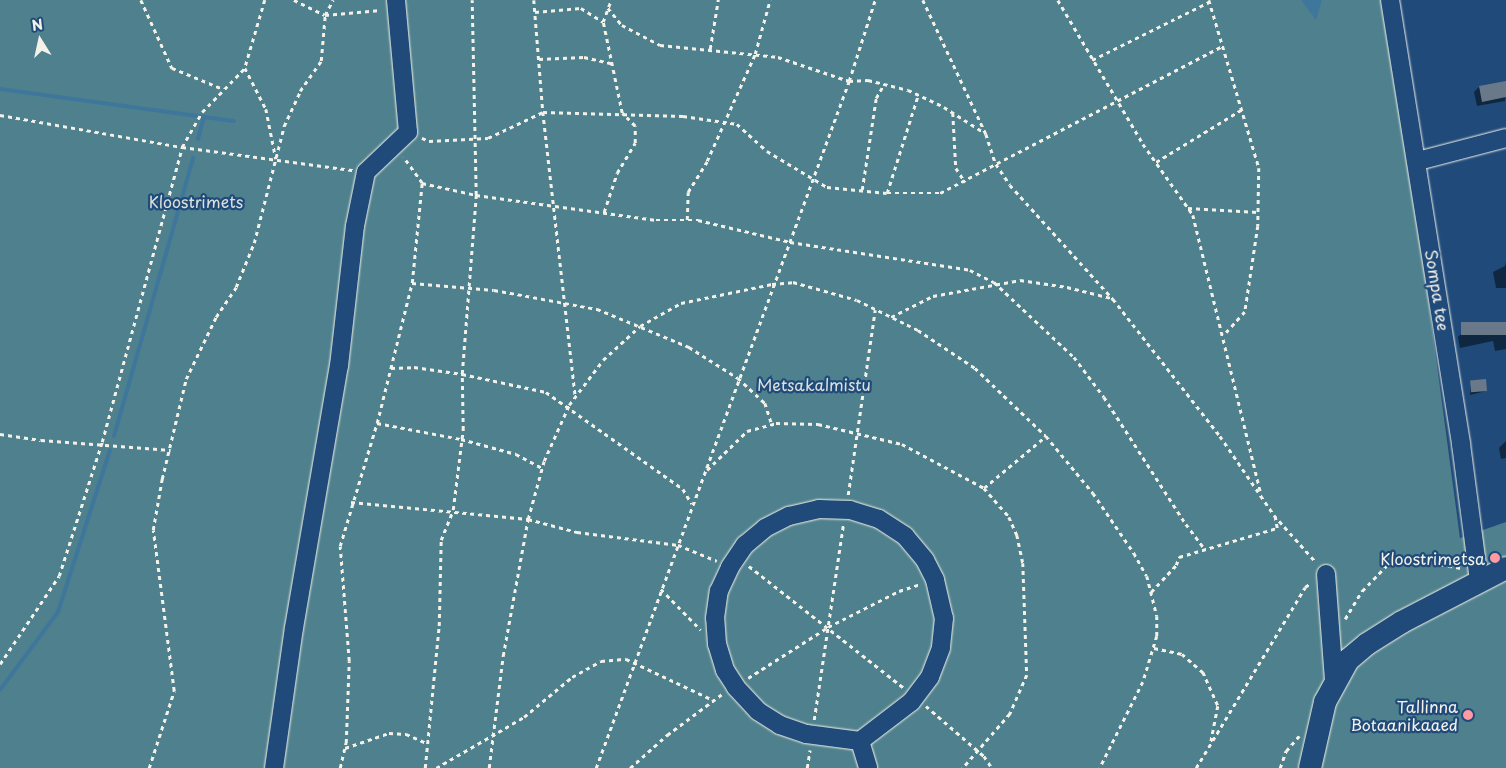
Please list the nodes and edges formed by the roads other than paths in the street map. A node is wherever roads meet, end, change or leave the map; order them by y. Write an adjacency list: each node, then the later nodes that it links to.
1 (1390, 0): 4 (street, Sompa tee)
2 (396, 4): 10 (street)
3 (1506, 138): 4 (street)
4 (1418, 161): 7 (street, Sompa tee)
5 (1506, 568): 7 (main road)
6 (1326, 574): 8 (street)
7 (1479, 581): 8 (main road)
8 (1334, 681): 12 (main road)
9 (860, 740): 9 (street); 11 (street)
10 (274, 768)
11 (868, 768)
12 (1310, 768)

